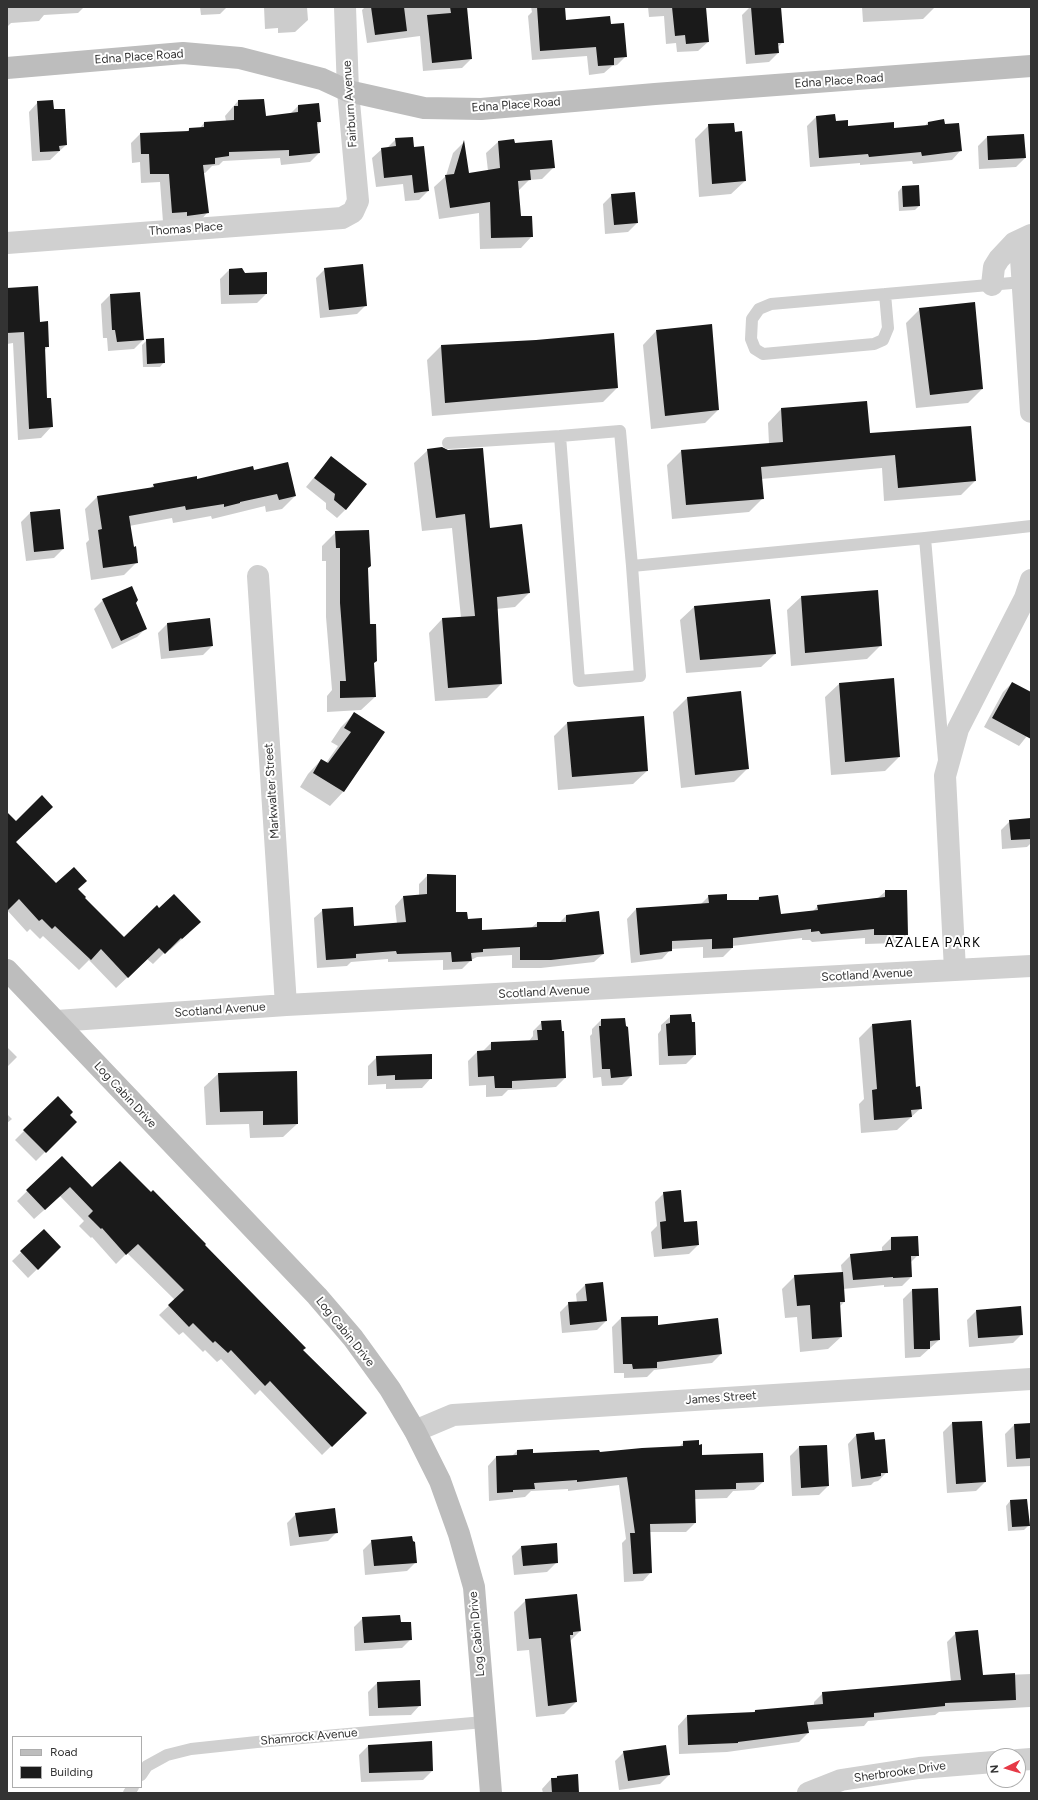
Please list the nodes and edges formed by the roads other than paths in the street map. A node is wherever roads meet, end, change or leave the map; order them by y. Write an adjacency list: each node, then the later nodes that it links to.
1 (345, 7): 4 (street, Fairburn Avenue)
2 (1031, 66): 4 (street, Edna Place Road)
3 (7, 68): 4 (street, Edna Place Road)
4 (348, 91): 5 (street, Fairburn Avenue)
5 (358, 201): 7 (street, Thomas Place)
6 (1031, 236): 8 (street); 9 (street)
7 (7, 243)
8 (1023, 282): 9 (lane); 11 (street)
9 (992, 285): 10 (lane)
10 (885, 294): 10 (lane)
11 (1031, 412)
12 (560, 436): 13 (lane); 16 (lane); 16 (lane)
13 (448, 443)
14 (1031, 526): 15 (lane)
15 (925, 538): 16 (lane); 19 (lane)
16 (632, 566)
17 (258, 576): 23 (street, Markwalter Street)
18 (1031, 580): 19 (street)
19 (945, 776): 22 (street)
20 (1031, 966): 22 (street, Scotland Avenue)
21 (7, 970): 24 (street, Log Cabin Drive)
22 (955, 970): 23 (street, Scotland Avenue)
23 (286, 1005): 24 (street, Scotland Avenue)
24 (57, 1021): 26 (street, Log Cabin Drive)
25 (1031, 1379): 26 (street, James Street)
26 (415, 1431): 27 (street, Log Cabin Drive)
27 (484, 1722): 29 (lane, Shamrock Avenue); 30 (street, Log Cabin Drive)
28 (986, 1763): 31 (street, Sherbrooke Drive)
29 (142, 1774)
30 (491, 1793)
31 (808, 1793)

